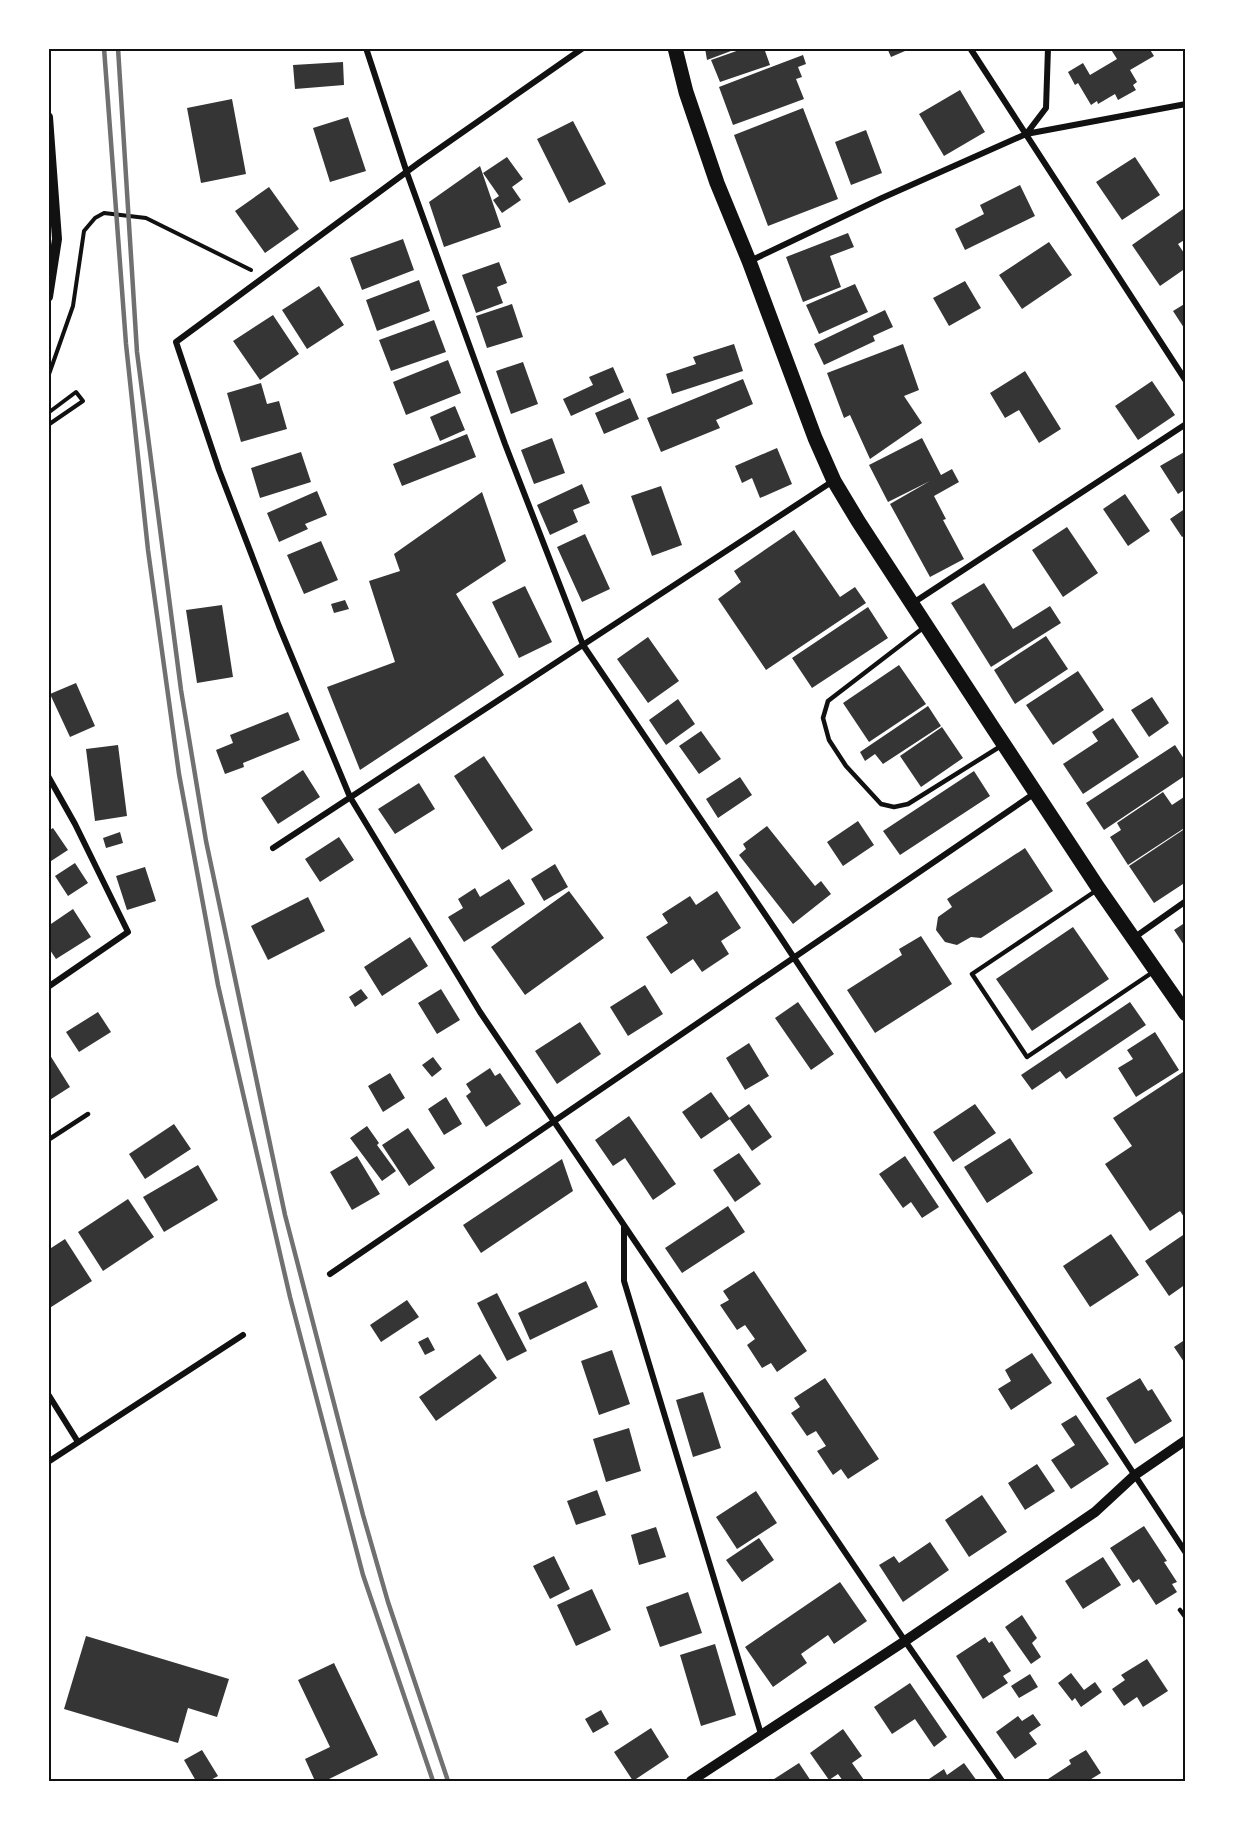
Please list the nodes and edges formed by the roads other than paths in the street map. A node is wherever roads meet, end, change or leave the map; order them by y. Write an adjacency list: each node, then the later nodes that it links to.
1 (366, 48): 9 (street)
2 (582, 48): 9 (street)
3 (675, 48): 10 (main road)
4 (970, 48): 8 (street)
5 (1048, 48): 8 (street)
6 (1186, 104): 8 (street)
7 (48, 117): 11 (street)
8 (1026, 134): 10 (street); 12 (street)
9 (407, 172): 17 (street); 21 (street)
10 (749, 261): 14 (main road)
11 (48, 296)
12 (1186, 381)
13 (1186, 424): 15 (street)
14 (834, 481): 15 (main road); 17 (street)
15 (912, 604): 16 (main road)
16 (926, 626): 18 (main road); 18 (lane)
17 (583, 645): 21 (street); 26 (street)
18 (1004, 744): 20 (main road)
19 (48, 776): 28 (street)
20 (1035, 792): 23 (main road); 26 (street)
21 (350, 798): 22 (street); 31 (street)
22 (273, 848)
23 (1099, 889): 25 (main road); 27 (lane)
24 (1186, 901): 25 (street)
25 (1132, 938): 27 (main road)
26 (794, 958): 31 (street); 40 (street)
27 (1155, 971): 29 (main road)
28 (48, 987)
29 (1186, 1014)
30 (88, 1114): 32 (lane)
31 (554, 1122): 33 (street); 34 (street)
32 (48, 1140)
33 (624, 1227): 44 (street); 45 (street)
34 (330, 1274)
35 (243, 1335): 38 (street)
36 (48, 1394): 38 (street)
37 (1186, 1440): 40 (street)
38 (78, 1442): 39 (street)
39 (48, 1462)
40 (1135, 1475): 41 (street); 44 (street)
41 (1186, 1553)
42 (1180, 1610): 43 (lane)
43 (1186, 1618)
44 (904, 1641): 45 (street); 47 (street)
45 (761, 1734): 46 (street)
46 (691, 1781)
47 (1002, 1781)

